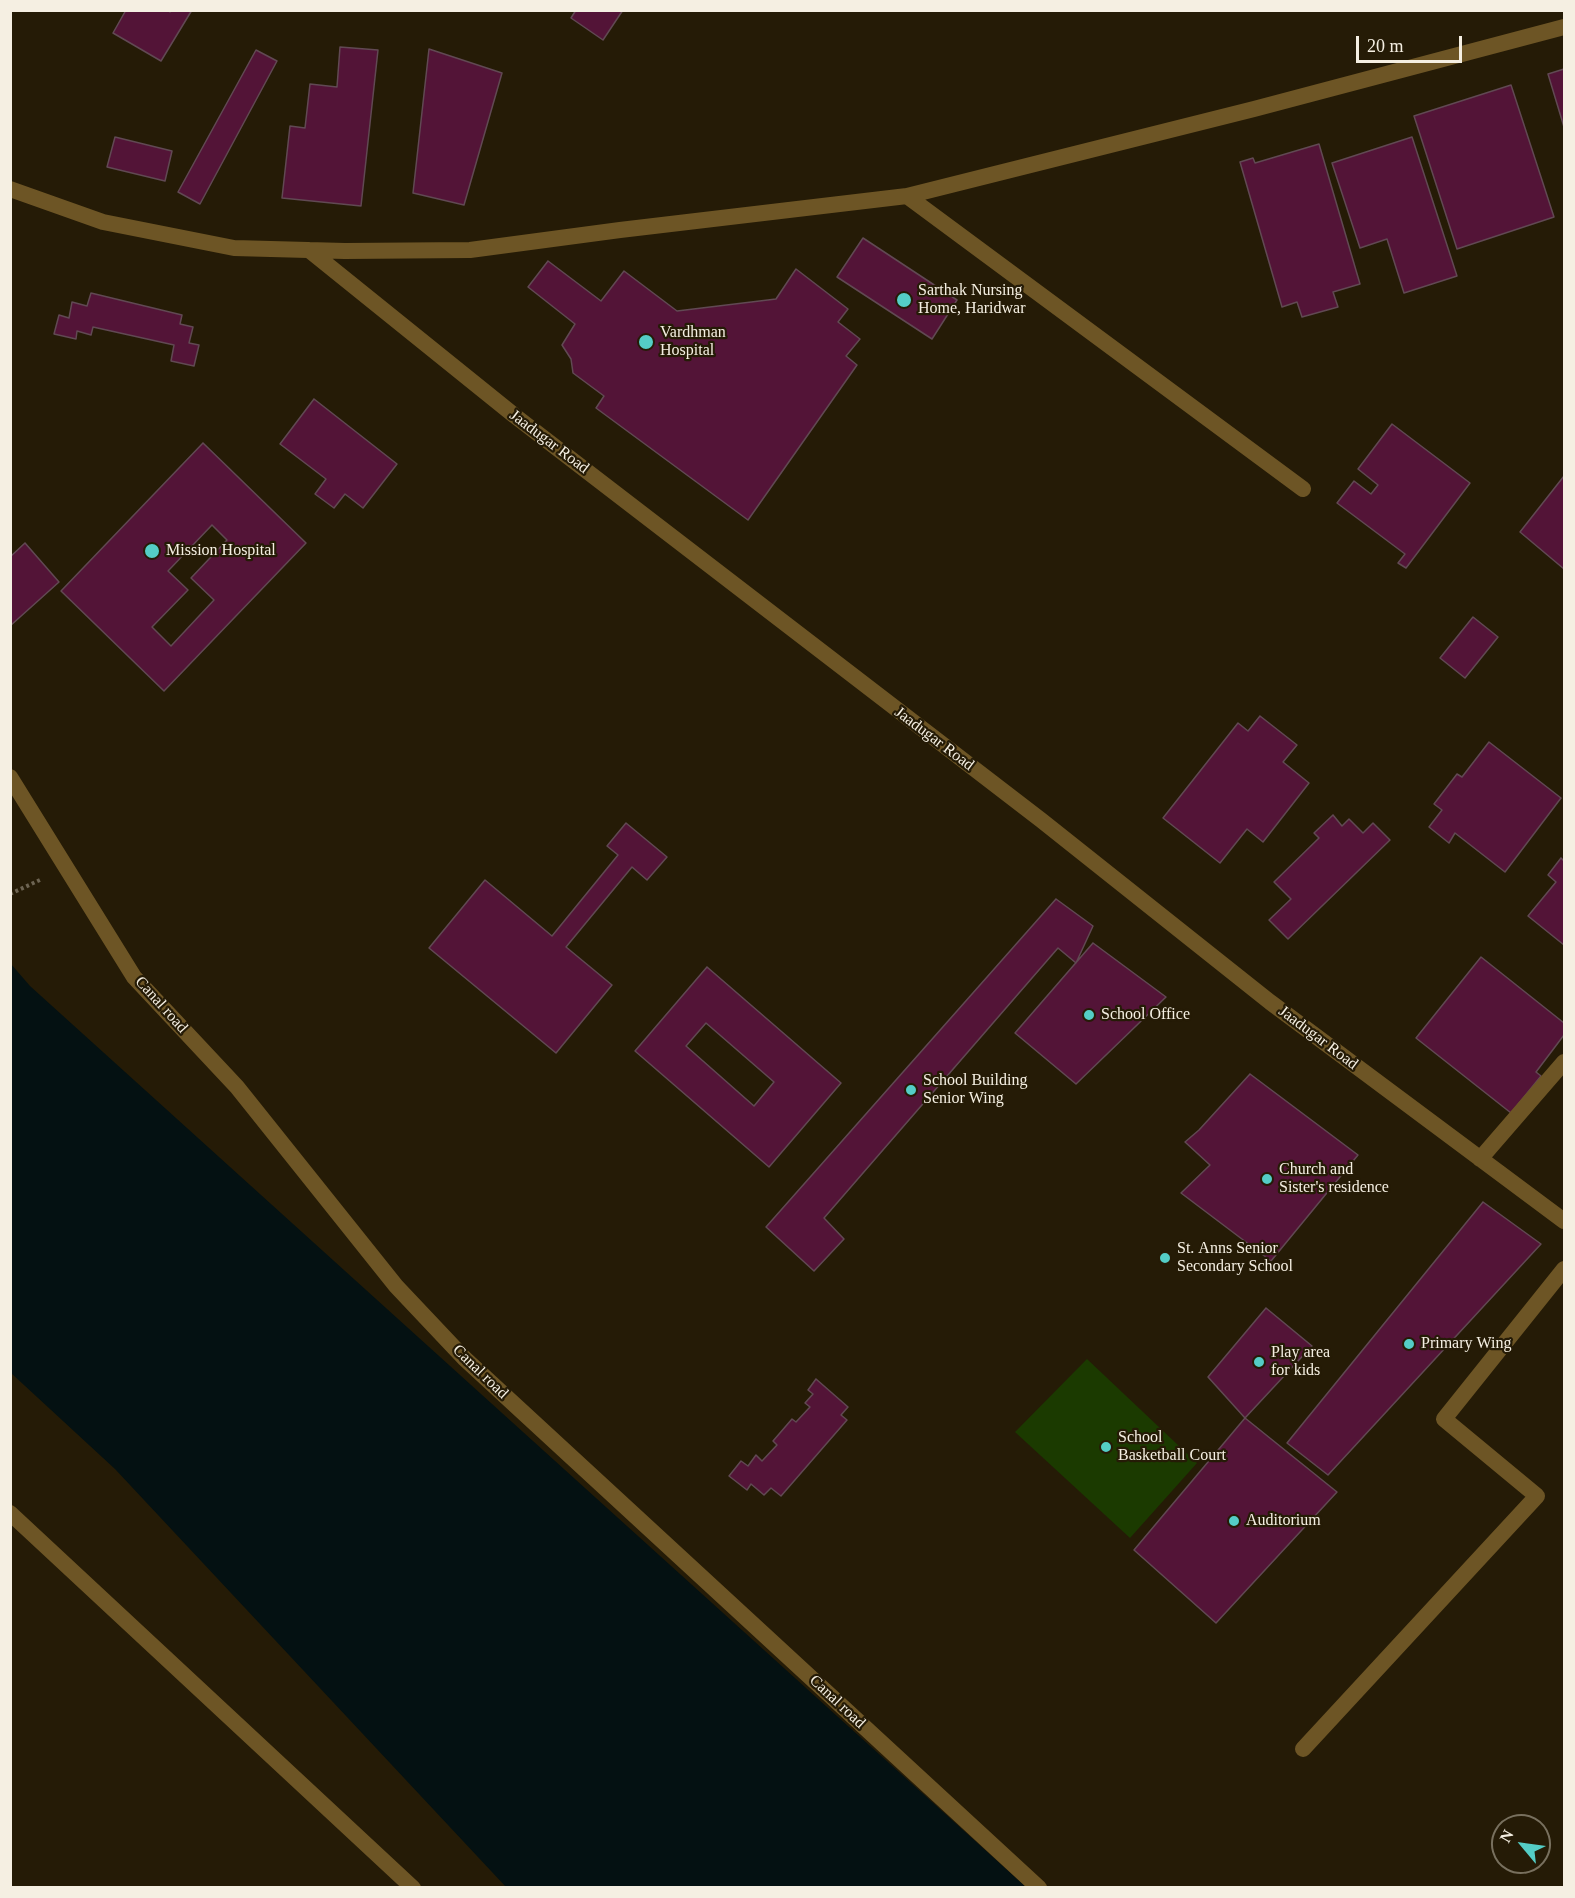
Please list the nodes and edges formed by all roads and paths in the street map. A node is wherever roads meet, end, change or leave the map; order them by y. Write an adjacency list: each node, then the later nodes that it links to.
1 (1564, 27): 3 (street)
2 (10, 189): 4 (street)
3 (907, 196): 4 (street); 5 (street)
4 (309, 250): 10 (street, Jaadugar Road)
5 (1303, 489)
6 (10, 777): 7 (street, Canal road)
7 (67, 866): 8 (path); 16 (street, Canal road)
8 (10, 894)
9 (1564, 1062): 10 (street)
10 (1480, 1159): 11 (street, Jaadugar Road)
11 (1564, 1221)
12 (1564, 1269): 14 (street)
13 (10, 1513): 15 (street)
14 (1303, 1749)
15 (413, 1887)
16 (1039, 1887)

